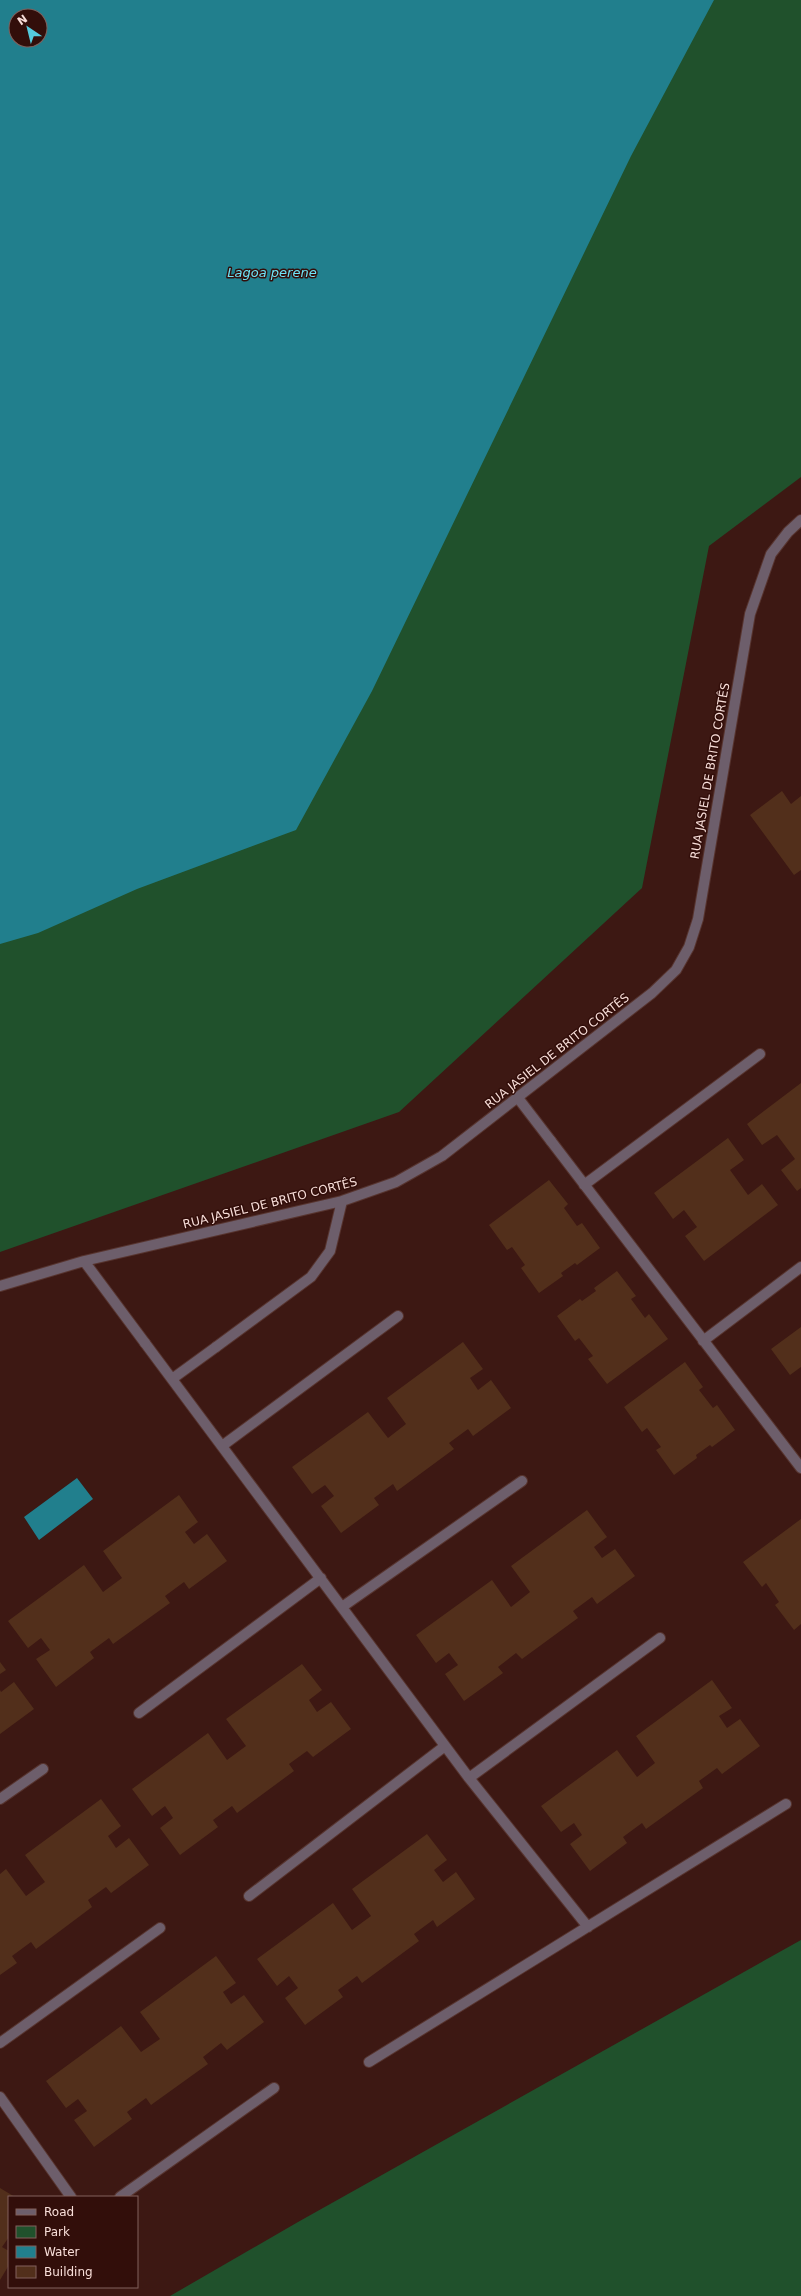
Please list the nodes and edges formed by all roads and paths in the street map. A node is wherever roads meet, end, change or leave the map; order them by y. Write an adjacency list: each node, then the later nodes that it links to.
1 (801, 520): 3 (street, RUA JASIEL DE BRITO CORTÊS)
2 (760, 1054): 4 (street)
3 (518, 1098): 4 (street); 5 (street, RUA JASIEL DE BRITO CORTÊS)
4 (584, 1185): 10 (street)
5 (342, 1201): 6 (street, RUA JASIEL DE BRITO CORTÊS); 11 (street)
6 (84, 1261): 8 (street, RUA JASIEL DE BRITO CORTÊS); 11 (street)
7 (801, 1267): 10 (street)
8 (0, 1286)
9 (398, 1316): 12 (street)
10 (703, 1341): 13 (street)
11 (172, 1379): 12 (street)
12 (222, 1446): 15 (street)
13 (801, 1468)
14 (522, 1481): 16 (street)
15 (321, 1578): 16 (street); 18 (street)
16 (342, 1607): 19 (street)
17 (660, 1638): 21 (street)
18 (139, 1712)
19 (445, 1746): 21 (street); 24 (street)
20 (43, 1769): 22 (street)
21 (469, 1778): 25 (street)
22 (0, 1799)
23 (786, 1804): 25 (street)
24 (249, 1896)
25 (588, 1927): 28 (street)
26 (160, 1928): 27 (street)
27 (0, 2042)
28 (368, 2062)
29 (274, 2088): 32 (street)
30 (0, 2097): 31 (street)
31 (70, 2196)
32 (121, 2196)

